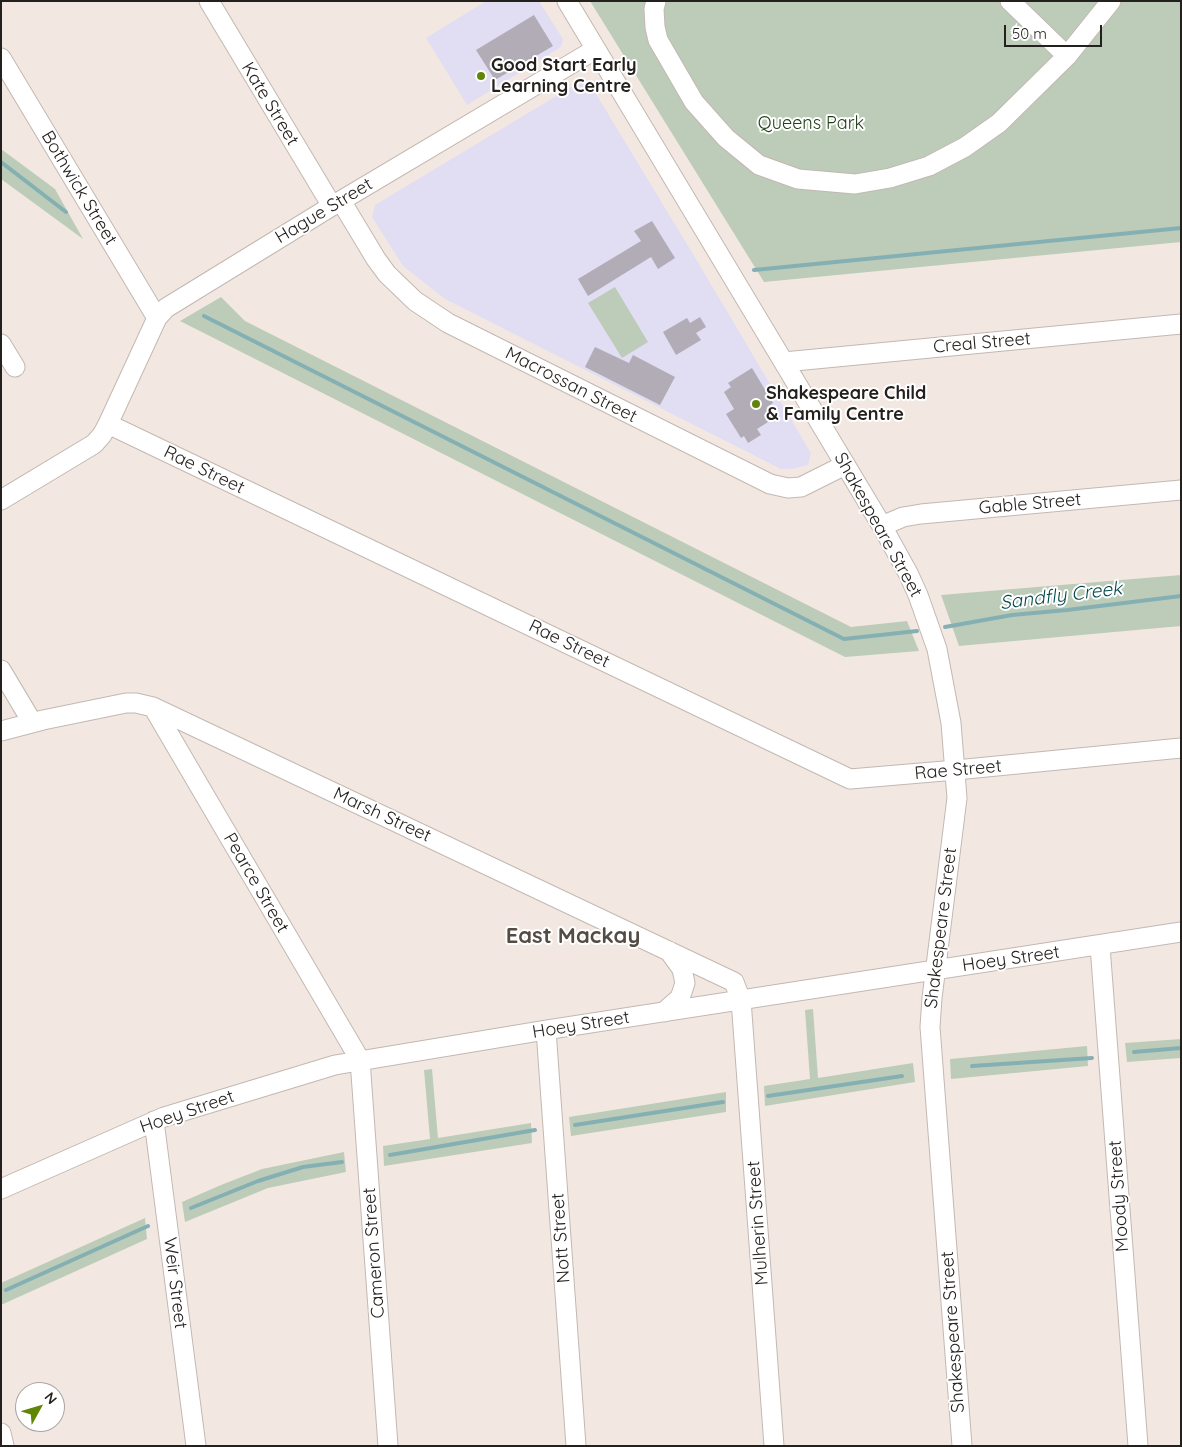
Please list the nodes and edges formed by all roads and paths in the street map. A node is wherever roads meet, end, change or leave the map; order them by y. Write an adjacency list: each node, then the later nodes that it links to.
1 (209, 1): 9 (street, Kate Street)
2 (567, 1): 6 (street, Shakespeare Street)
3 (656, 1): 7 (street)
4 (1010, 1): 7 (street)
5 (1111, 1): 7 (street)
6 (596, 49): 9 (street, Hague Street); 13 (street, Shakespeare Street)
7 (1067, 56)
8 (1, 58): 10 (street, Bothwick Street)
9 (336, 204): 10 (street, Hague Street); 16 (street, Macrossan Street)
10 (157, 318): 15 (street, Hague Street)
11 (1181, 324): 13 (street, Creal Street)
12 (1, 344): 14 (street)
13 (784, 362): 16 (street, Shakespeare Street)
14 (15, 367)
15 (108, 424): 18 (street); 25 (street, Rae Street)
16 (845, 465): 19 (street, Shakespeare Street)
17 (1181, 490): 19 (street, Gable Street)
18 (1, 500)
19 (882, 526): 25 (street, Shakespeare Street)
20 (1, 670): 22 (street)
21 (153, 707): 22 (street, Marsh Street); 28 (street, Marsh Street); 33 (street, Pearce Street)
22 (32, 722): 23 (street, Marsh Street)
23 (1, 730)
24 (1181, 748): 25 (street, Rae Street)
25 (956, 770): 29 (street, Shakespeare Street)
26 (1181, 932): 27 (street, Hoey Street)
27 (1100, 946): 29 (street, Hoey Street); 43 (street, Moody Street)
28 (666, 948): 30 (street, Marsh Street); 31 (street)
29 (935, 970): 30 (street, Hoey Street); 42 (street, Shakespeare Street)
30 (741, 1000): 31 (street, Hoey Street); 41 (street, Mulherin Street)
31 (664, 1012): 32 (street, Hoey Street)
32 (546, 1030): 33 (street, Hoey Street); 40 (street, Nott Street)
33 (360, 1060): 34 (street, Hoey Street); 39 (street, Cameron Street)
34 (154, 1121): 35 (street, Hoey Street); 38 (street, Weir Street)
35 (1, 1189)
36 (1, 1433): 37 (street)
37 (4, 1446)
38 (196, 1446)
39 (388, 1446)
40 (576, 1446)
41 (774, 1446)
42 (962, 1446)
43 (1138, 1446)

